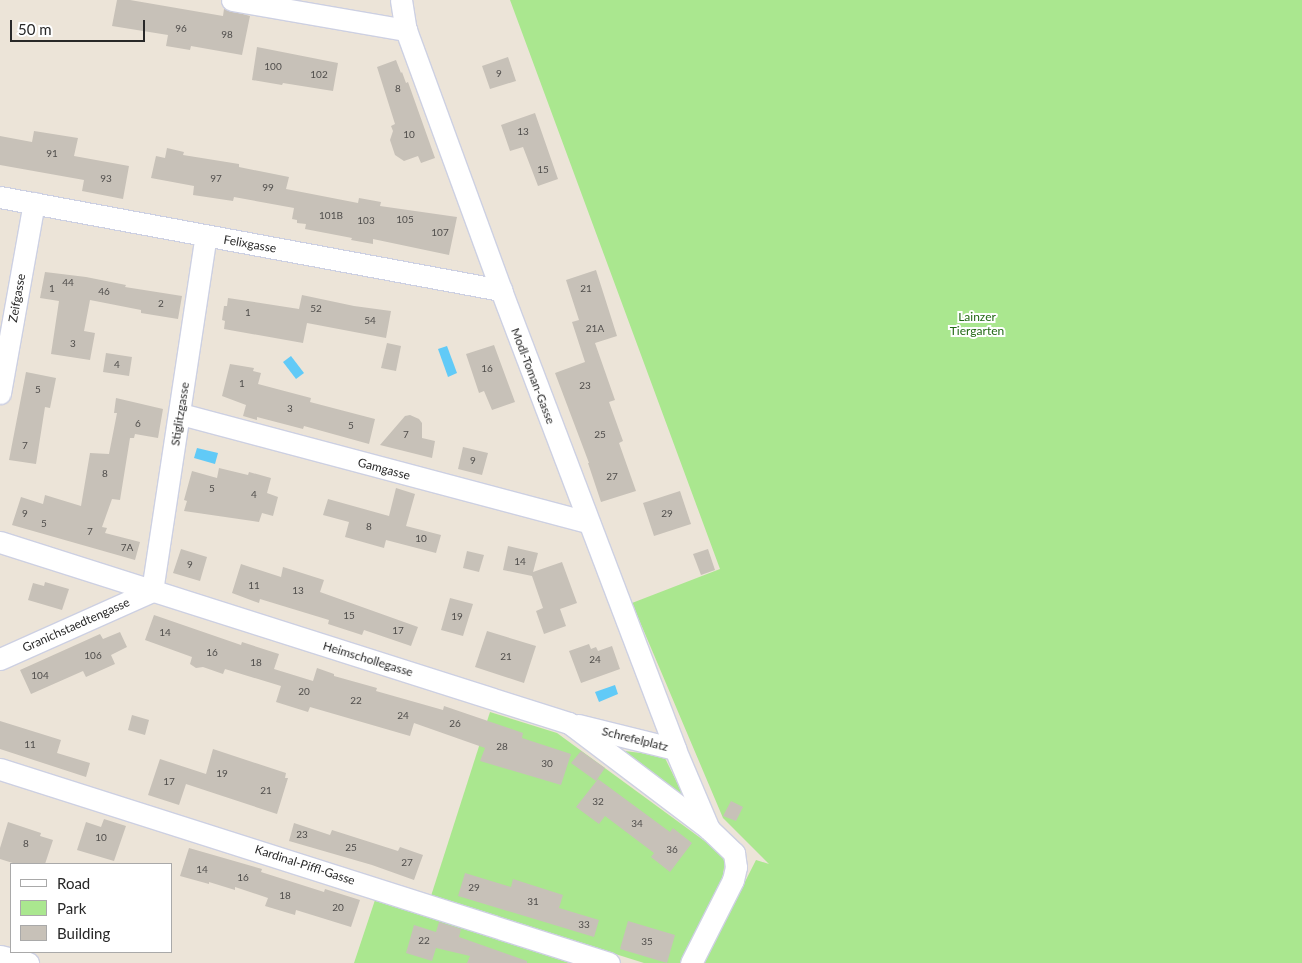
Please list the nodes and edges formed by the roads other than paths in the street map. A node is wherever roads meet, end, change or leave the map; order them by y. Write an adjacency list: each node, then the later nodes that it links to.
1 (232, 0): 3 (street)
2 (401, 0): 3 (street, Modl-Toman-Gasse)
3 (406, 30): 7 (street, Modl-Toman-Gasse)
4 (0, 197): 5 (street, Felixgasse)
5 (34, 203): 6 (street, Felixgasse); 8 (street, Zeifgasse)
6 (206, 236): 7 (street, Felixgasse); 9 (street, Stiglitzgasse)
7 (501, 290): 10 (street, Modl-Toman-Gasse)
8 (0, 393)
9 (180, 414): 10 (street, Gamgasse); 12 (street, Stiglitzgasse)
10 (588, 522): 15 (street, Modl-Toman-Gasse)
11 (0, 542): 12 (street, Heimschollegasse)
12 (152, 591): 13 (street, Granichstaedtengasse); 14 (street, Heimschollegasse)
13 (0, 659)
14 (569, 723): 15 (street, Schrefelplatz); 17 (street, Heimschollegasse)
15 (675, 749): 17 (street, Schrefelplatz)
16 (0, 769): 20 (street, Kardinal-Piffl-Gasse)
17 (709, 829): 21 (street, Heimschollegasse)
18 (0, 956): 19 (street)
19 (28, 963)
20 (609, 963)
21 (691, 963)

